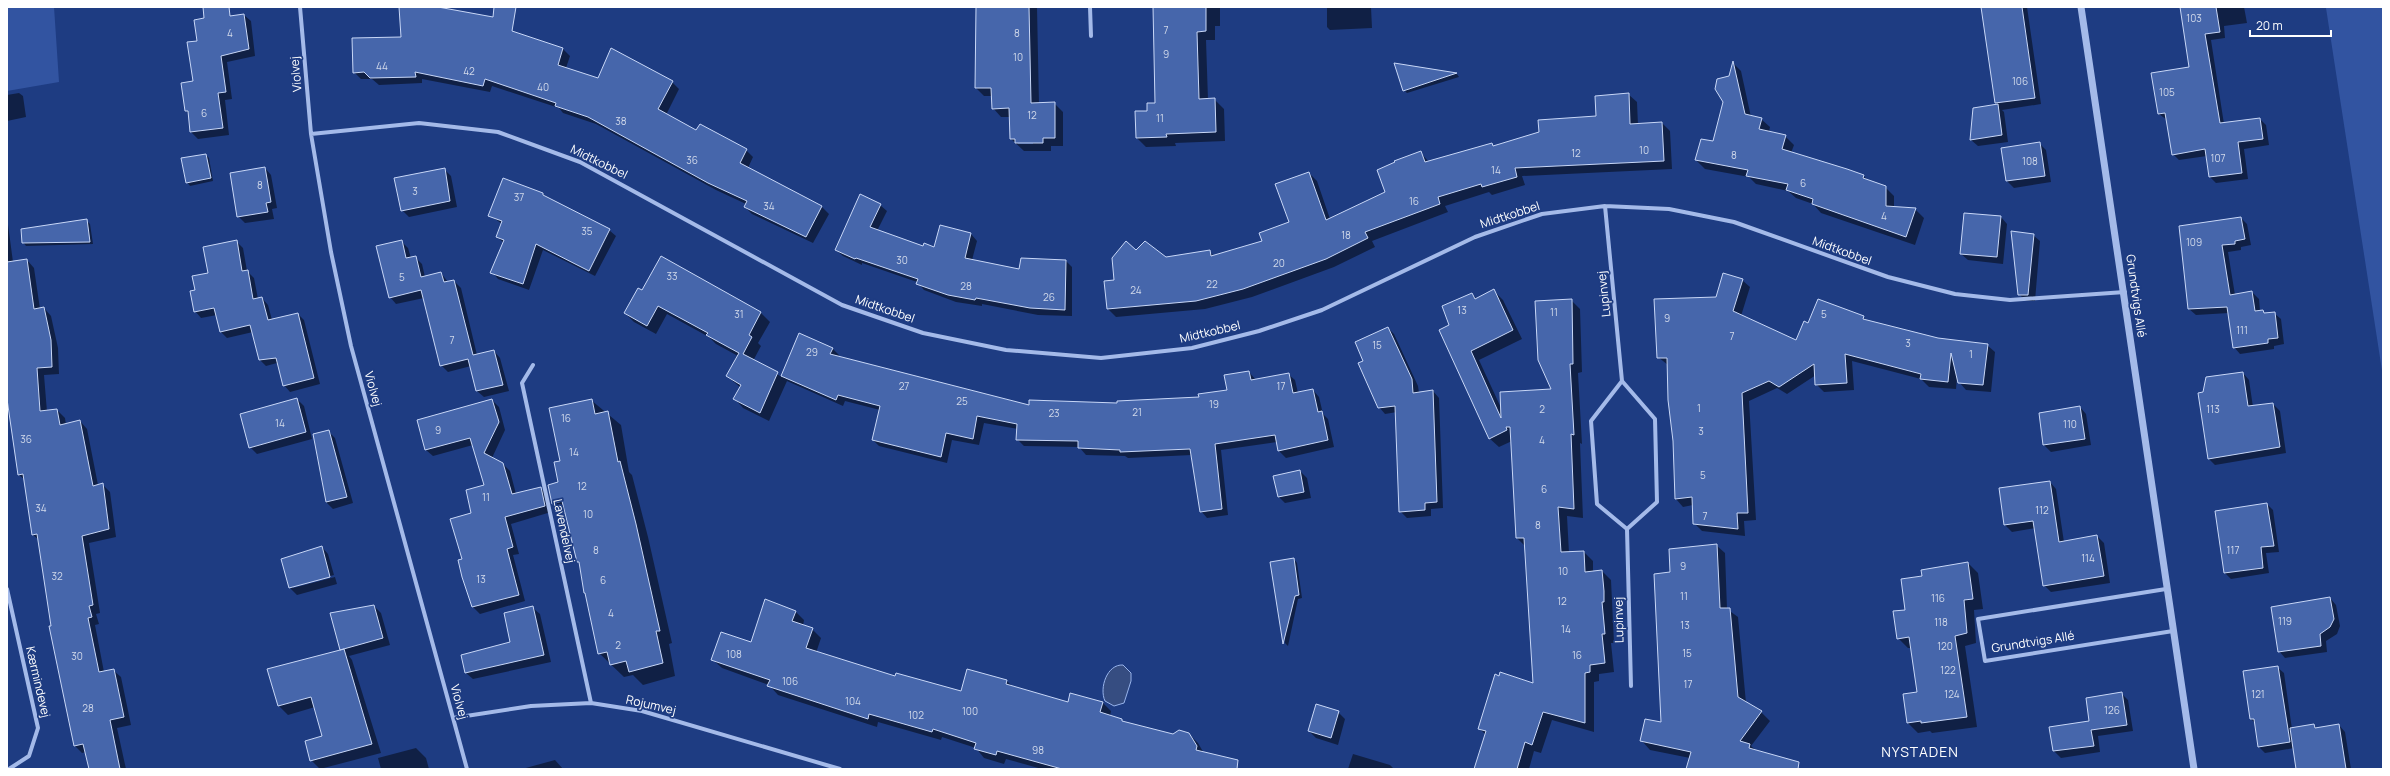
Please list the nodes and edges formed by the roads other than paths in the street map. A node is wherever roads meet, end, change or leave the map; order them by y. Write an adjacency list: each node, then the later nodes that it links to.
1 (300, 7): 5 (street, Violvej)
2 (1090, 7): 4 (street)
3 (2081, 7): 7 (street, Grundtvigs Allé)
4 (1091, 36)
5 (311, 134): 6 (street, Midtkobbel); 16 (street, Violvej)
6 (1605, 206): 7 (street, Midtkobbel); 9 (street, Lupinvej)
7 (2125, 292): 12 (street, Grundtvigs Allé)
8 (533, 365): 15 (street, Lavendelvej)
9 (1622, 381): 10 (street); 10 (street)
10 (1627, 529): 14 (street, Lupinvej)
11 (7, 589): 17 (street, Kærmindevej)
12 (2166, 589): 13 (street, Grundtvigs Allé); 13 (street, Grundtvigs Allé)
13 (2173, 631): 20 (street, Grundtvigs Allé)
14 (1631, 686)
15 (591, 703): 16 (street, Rojumvej); 19 (street, Rojumvej)
16 (453, 718): 18 (street, Violvej)
17 (9, 769)
18 (467, 769)
19 (840, 769)
20 (2194, 769)

